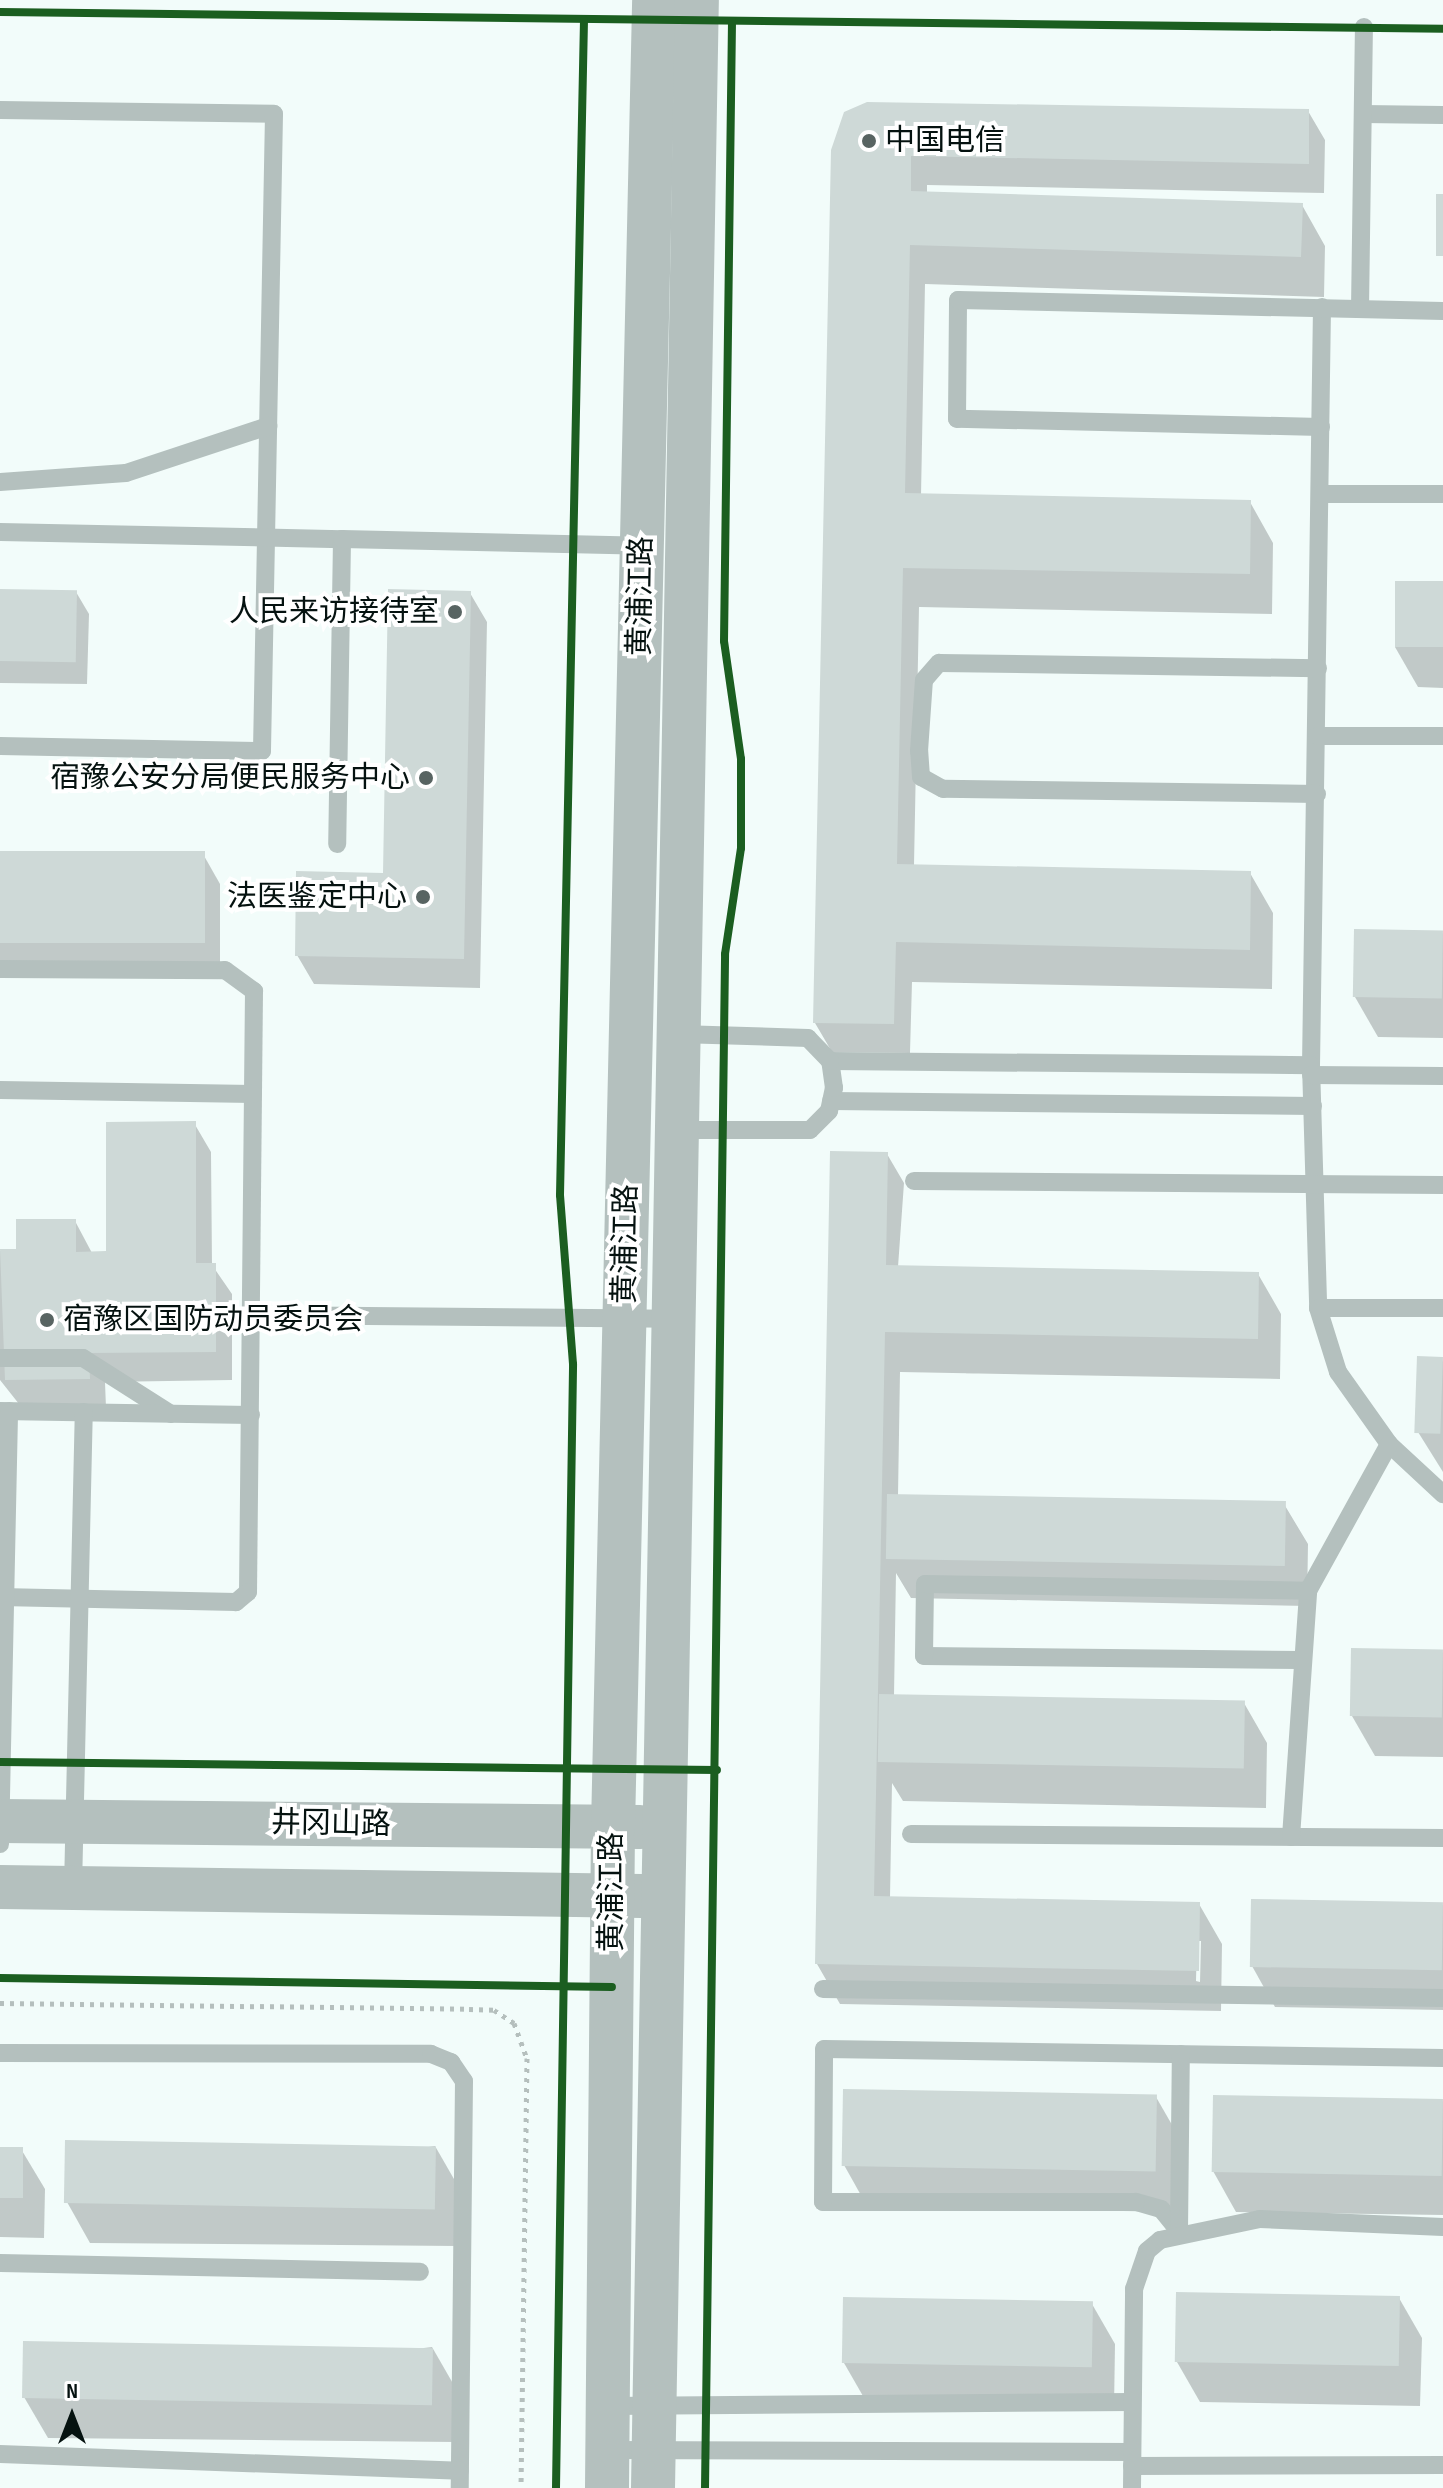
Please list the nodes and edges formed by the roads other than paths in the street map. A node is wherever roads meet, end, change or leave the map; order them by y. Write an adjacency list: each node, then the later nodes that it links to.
1 (654, 0): 18 (street, 黄浦江路)
2 (697, 0): 19 (street, 黄浦江路)
3 (1364, 27): 5 (lane)
4 (0, 110): 10 (lane)
5 (1363, 114): 6 (lane); 8 (lane)
6 (1443, 115)
7 (1322, 307): 8 (lane); 11 (lane); 11 (lane)
8 (1360, 309): 9 (lane)
9 (1443, 311)
10 (268, 426): 12 (lane); 16 (lane)
11 (1321, 427): 13 (lane)
12 (0, 482)
13 (1320, 494): 14 (lane); 20 (lane)
14 (1443, 494)
15 (0, 532): 16 (lane)
16 (266, 538): 17 (lane); 23 (lane)
17 (342, 539): 18 (lane); 25 (lane)
18 (642, 546): 19 (lane); 42 (street, 黄浦江路)
19 (685, 547): 27 (street, 黄浦江路)
20 (1318, 668): 21 (lane); 24 (lane)
21 (1317, 736): 22 (lane); 24 (lane)
22 (1443, 736)
23 (0, 746)
24 (1317, 794): 29 (lane)
25 (337, 844)
26 (0, 969): 32 (lane)
27 (675, 1034): 28 (lane); 35 (street, 黄浦江路)
28 (830, 1061): 29 (lane); 33 (lane)
29 (1311, 1070): 30 (lane); 34 (lane)
30 (1443, 1076)
31 (0, 1090): 32 (lane)
32 (253, 1094): 41 (lane)
33 (831, 1101): 34 (lane); 35 (lane)
34 (1313, 1106): 37 (lane)
35 (674, 1130): 43 (street, 黄浦江路)
36 (914, 1181): 37 (lane)
37 (1315, 1183): 38 (lane); 39 (lane)
38 (1443, 1185)
39 (1318, 1308): 40 (lane); 49 (lane)
40 (1443, 1308)
41 (251, 1315): 42 (lane); 48 (lane)
42 (625, 1319): 43 (lane); 57 (street, 黄浦江路)
43 (671, 1319): 58 (street, 黄浦江路)
44 (0, 1358): 47 (lane)
45 (4, 1411): 46 (lane); 52 (lane)
46 (84, 1412): 47 (lane); 53 (lane)
47 (171, 1414): 48 (lane)
48 (251, 1415): 53 (lane)
49 (1389, 1444): 50 (lane); 51 (lane)
50 (1443, 1494)
51 (1308, 1591): 54 (lane); 54 (lane)
52 (2, 1597): 53 (lane); 55 (lane)
53 (79, 1598): 56 (lane)
54 (1299, 1660): 60 (lane)
55 (0, 1821): 56 (street, 井冈山路); 62 (lane)
56 (74, 1822): 57 (street, 井冈山路); 64 (lane)
57 (613, 1827): 58 (street, 井冈山路); 65 (street, 黄浦江路)
58 (662, 1828): 66 (street, 黄浦江路)
59 (911, 1834): 60 (lane)
60 (1291, 1837): 61 (lane)
61 (1443, 1838)
62 (0, 1844)
63 (0, 1887): 64 (street)
64 (73, 1888): 65 (street)
65 (612, 1895): 66 (street); 78 (street, 黄浦江路)
66 (662, 1896): 77 (street, 黄浦江路)
67 (823, 1989): 68 (lane)
68 (1443, 1998)
69 (0, 2053): 84 (lane)
70 (1181, 2054): 71 (lane); 73 (lane); 73 (lane)
71 (1443, 2058)
72 (1443, 2227): 73 (lane)
73 (1179, 2231): 76 (lane)
74 (0, 2263): 75 (lane)
75 (420, 2272)
76 (1132, 2402): 77 (lane); 80 (lane)
77 (654, 2405): 78 (lane); 83 (street, 黄浦江路)
78 (608, 2406): 82 (street, 黄浦江路)
79 (0, 2454): 84 (lane)
80 (1132, 2459): 81 (lane); 83 (lane); 85 (lane)
81 (1443, 2465)
82 (607, 2469): 83 (lane)
83 (653, 2469)
84 (460, 2479)
85 (1132, 2488)

